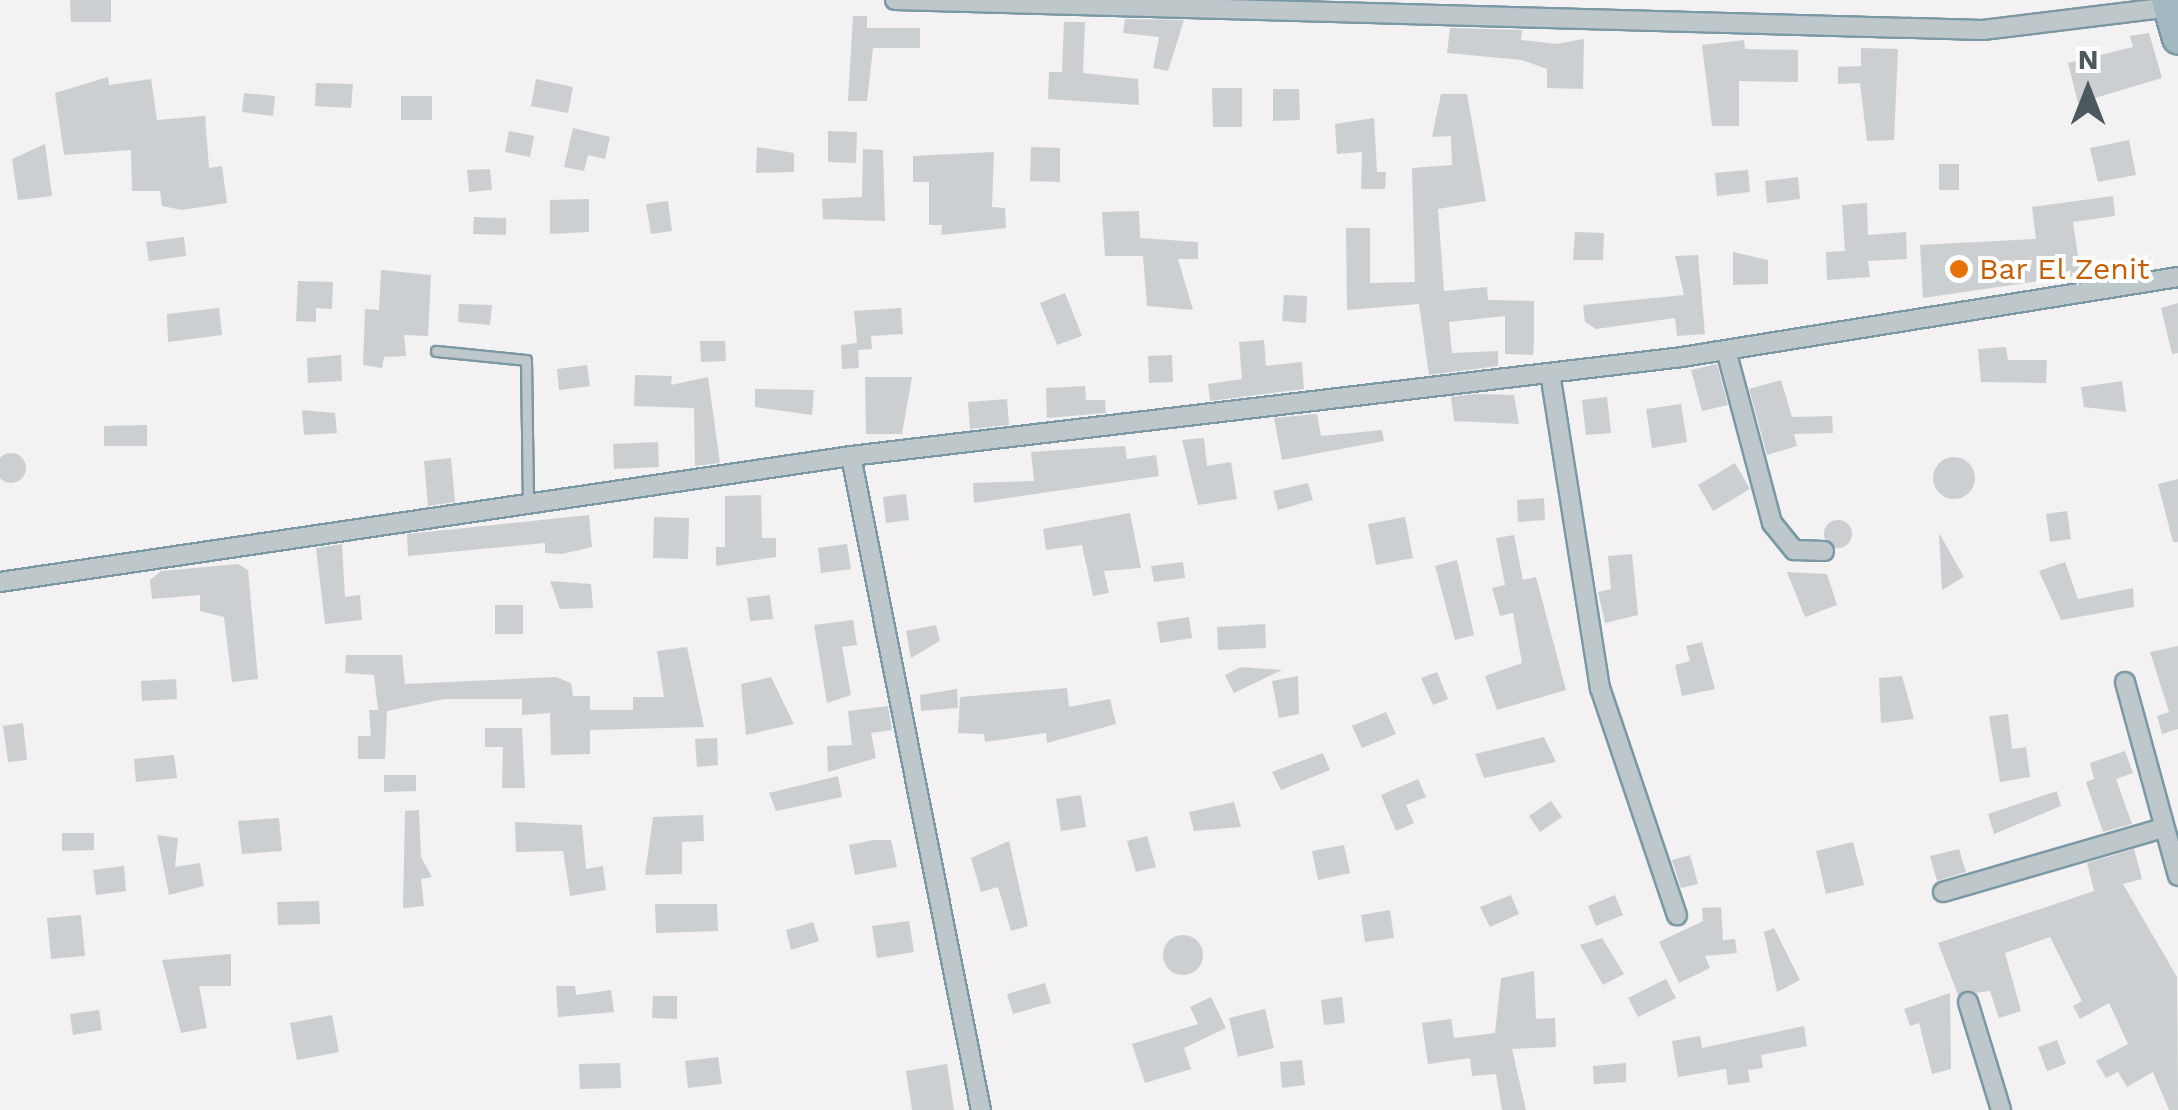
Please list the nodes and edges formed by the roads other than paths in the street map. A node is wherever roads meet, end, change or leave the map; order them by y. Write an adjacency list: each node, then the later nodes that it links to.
1 (895, 0): 2 (street)
2 (2168, 3): 3 (highway)
3 (2178, 38)
4 (2178, 277): 5 (street)
5 (1726, 350): 7 (street); 10 (street)
6 (436, 351): 9 (lane)
7 (1550, 373): 8 (street); 16 (street)
8 (851, 456): 9 (street); 18 (street)
9 (528, 503): 11 (street)
10 (1824, 551)
11 (0, 582)
12 (2125, 682): 13 (street)
13 (2160, 829): 14 (street); 15 (street)
14 (2178, 876)
15 (1944, 892)
16 (1677, 915)
17 (1968, 1002): 19 (street)
18 (981, 1110)
19 (2001, 1110)

